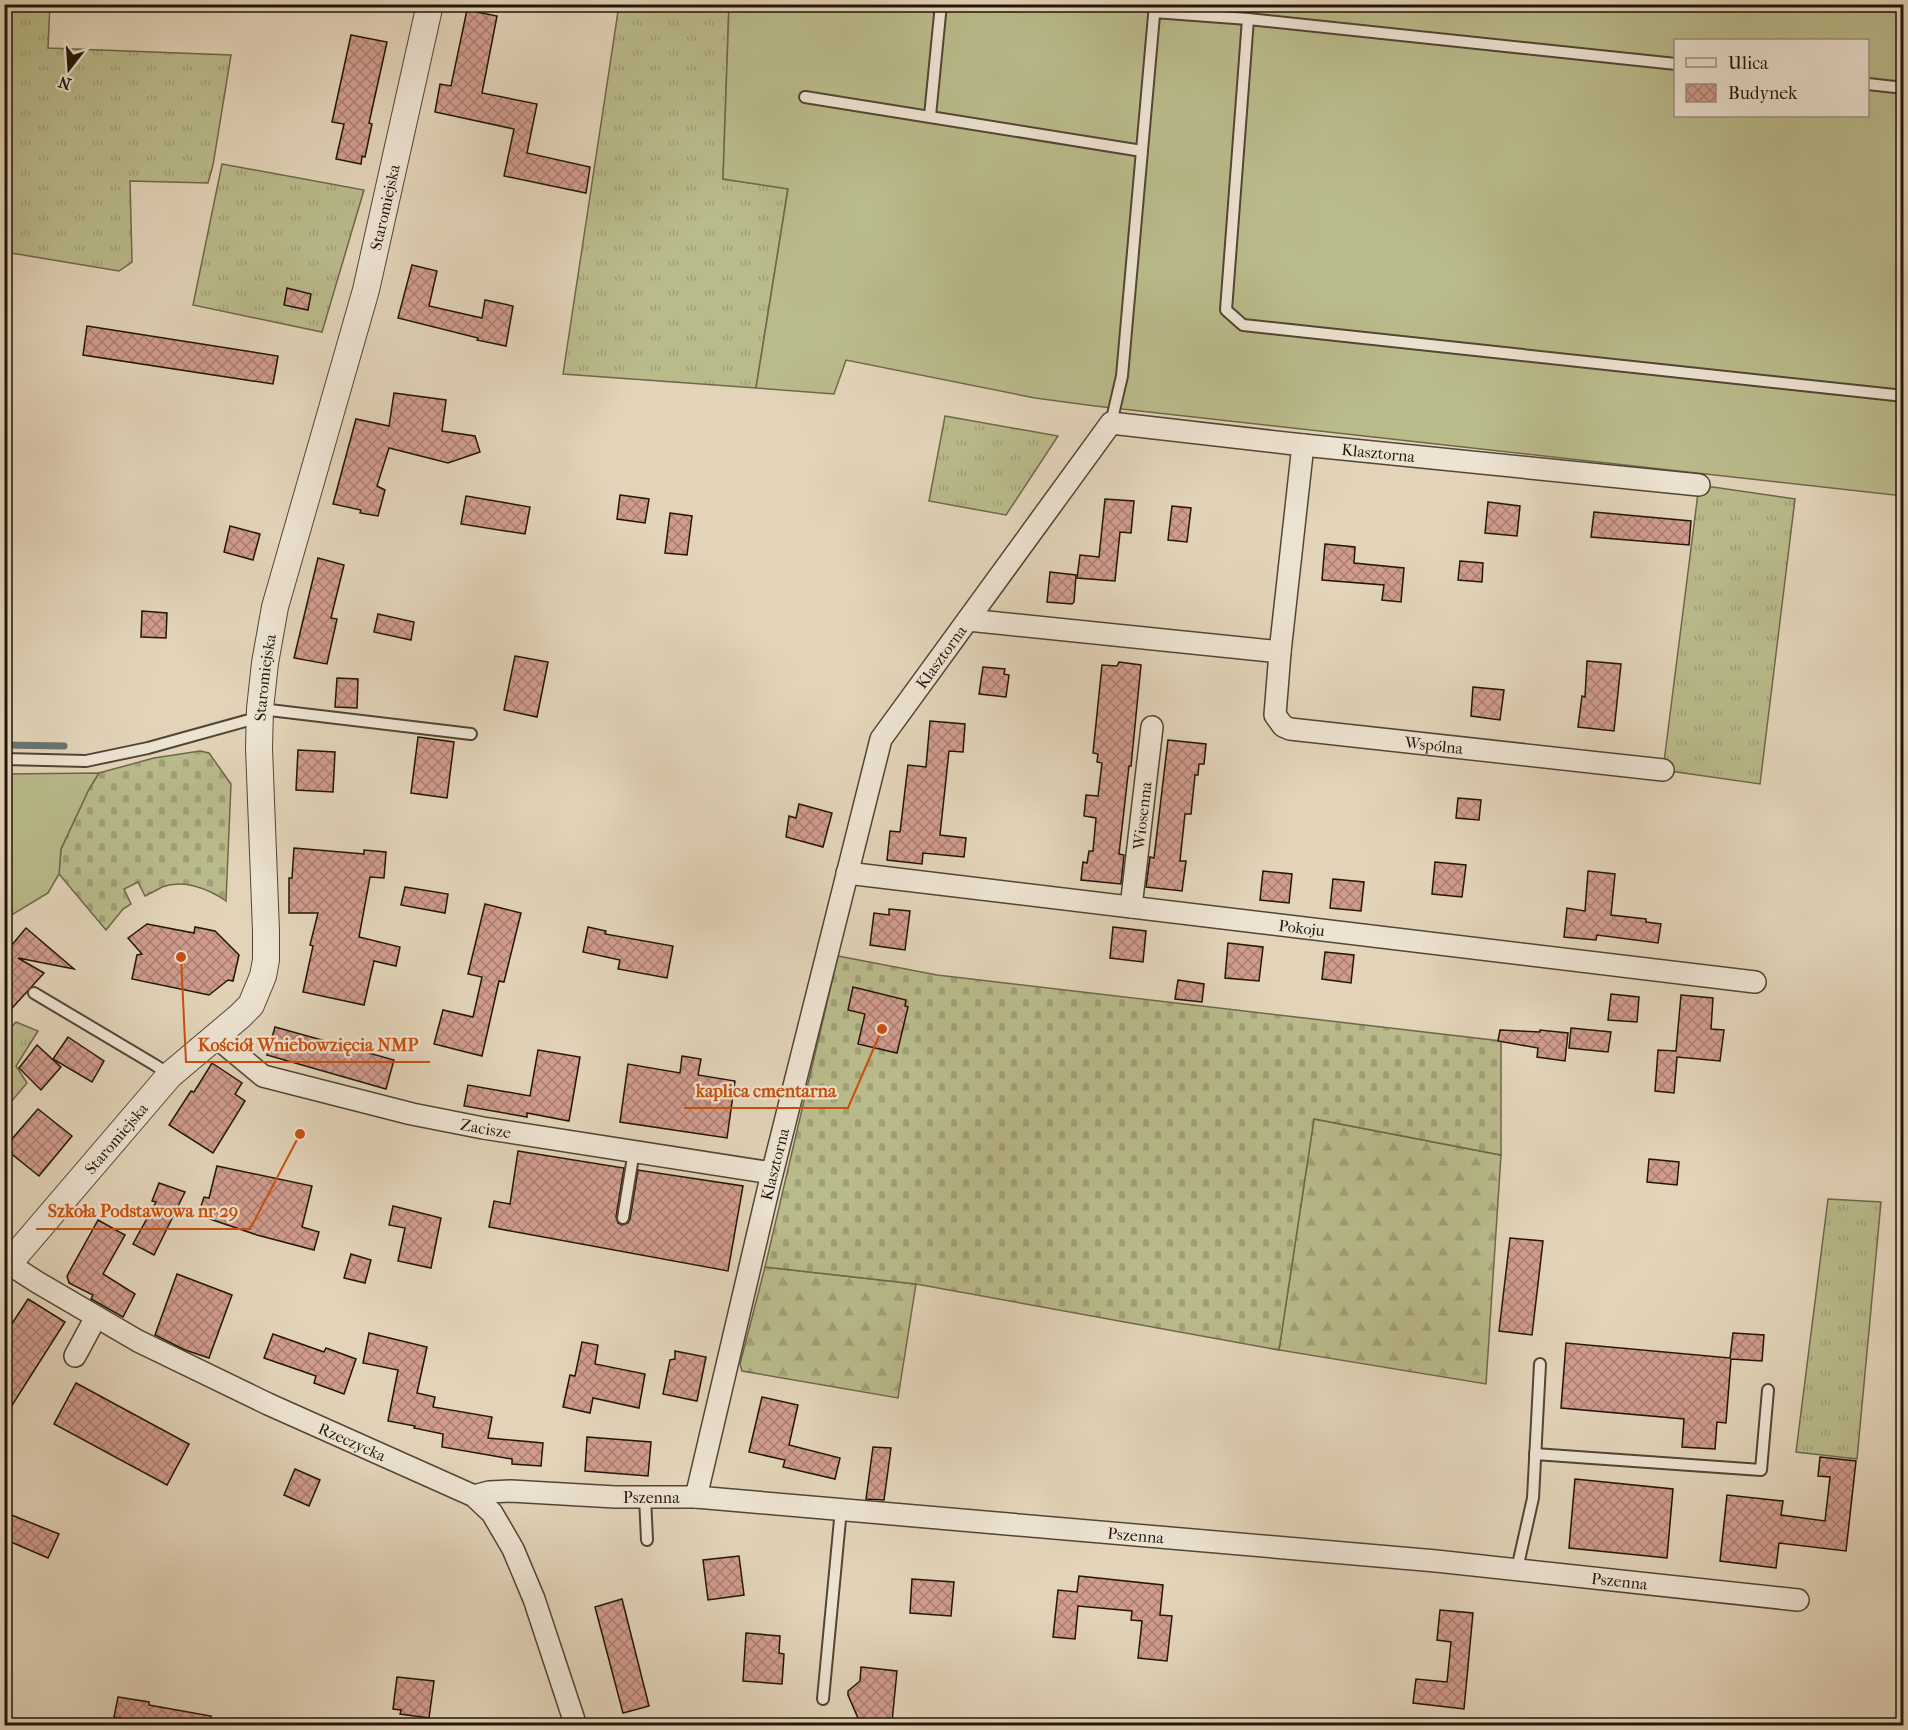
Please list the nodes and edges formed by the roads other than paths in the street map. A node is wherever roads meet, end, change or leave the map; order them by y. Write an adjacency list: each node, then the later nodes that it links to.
1 (430, 4): 17 (street, Staromiejska)
2 (941, 4): 9 (lane)
3 (1154, 8): 4 (lane); 10 (lane)
4 (1248, 19): 5 (lane); 11 (lane)
5 (1674, 64)
6 (1869, 84): 7 (lane)
7 (1904, 88)
8 (805, 96): 9 (lane)
9 (930, 116): 10 (lane)
10 (1142, 151): 12 (lane)
11 (1904, 396)
12 (1111, 423): 13 (street, Klasztorna); 15 (street, Klasztorna)
13 (1303, 445): 14 (street, Klasztorna); 16 (street, Wspólna)
14 (1699, 485)
15 (968, 620): 16 (street); 22 (street, Klasztorna)
16 (1280, 652): 21 (street, Wspólna)
17 (260, 713): 19 (lane); 20 (lane); 26 (street, Staromiejska)
18 (1152, 727): 23 (street, Wiosenna)
19 (471, 734)
20 (4, 759)
21 (1664, 770)
22 (847, 873): 23 (street, Pokoju); 29 (street, Klasztorna)
23 (1131, 907): 24 (street, Pokoju)
24 (1755, 982)
25 (34, 993): 27 (lane)
26 (216, 1037): 27 (street, Staromiejska); 28 (street, Zacisze)
27 (170, 1075): 31 (street, Staromiejska)
28 (634, 1151): 29 (street, Zacisze); 30 (lane)
29 (779, 1168): 39 (street, Klasztorna)
30 (623, 1218)
31 (7, 1266): 32 (street, Rzeczycka)
32 (96, 1317): 33 (street); 37 (street, Rzeczycka)
33 (75, 1356)
34 (1540, 1364): 36 (lane)
35 (1768, 1390): 36 (lane)
36 (1535, 1454): 42 (lane)
37 (474, 1496): 38 (street, Pszenna); 45 (street, Rzeczycka)
38 (645, 1497): 39 (street, Pszenna); 41 (lane)
39 (696, 1497): 40 (street, Pszenna)
40 (841, 1509): 42 (street, Pszenna); 44 (lane)
41 (647, 1540)
42 (1517, 1569): 43 (street, Pszenna)
43 (1798, 1600)
44 (823, 1699)
45 (576, 1725)

